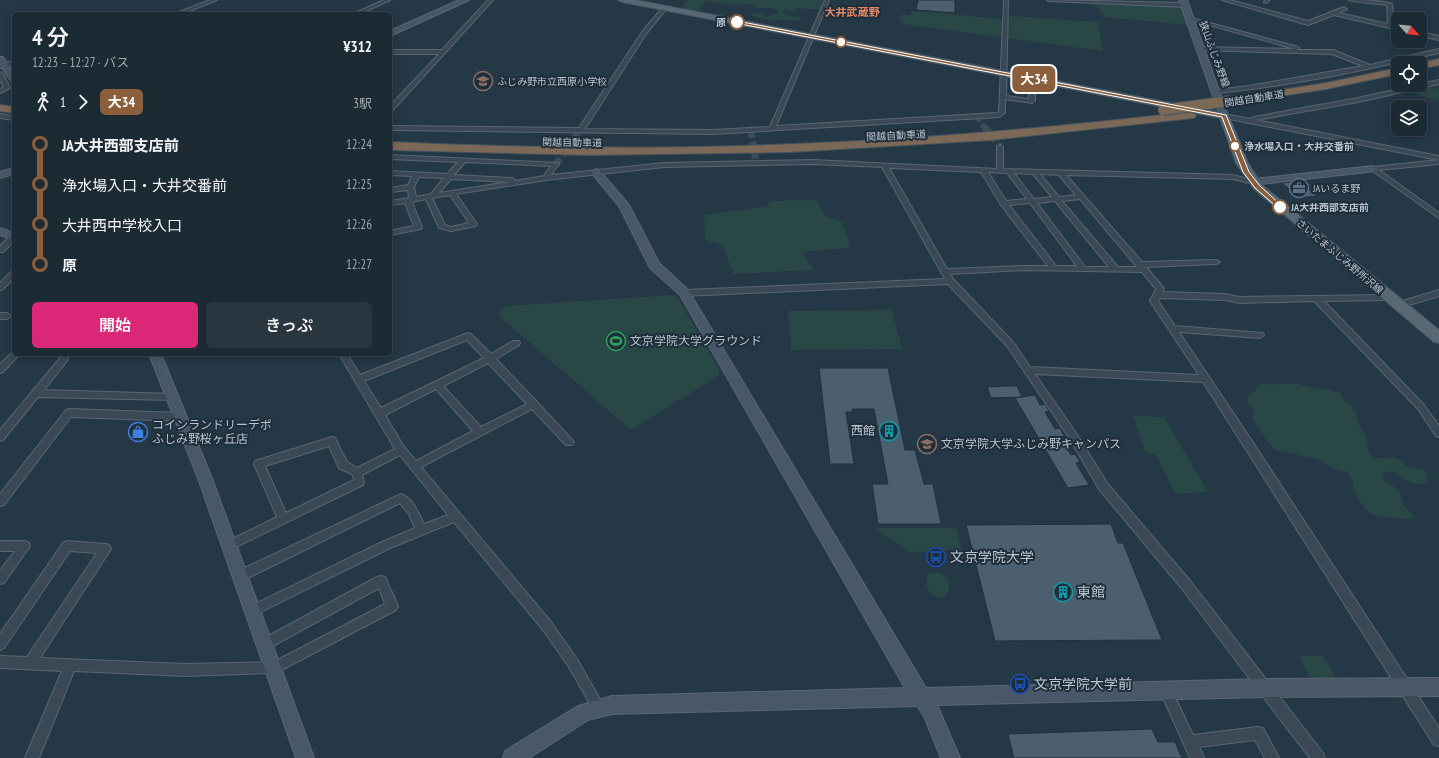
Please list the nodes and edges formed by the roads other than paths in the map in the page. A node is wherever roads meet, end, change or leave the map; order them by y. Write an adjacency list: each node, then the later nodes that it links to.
1 (215, 0): 16 (street)
2 (388, 0): 17 (street)
3 (465, 0): 22 (street)
4 (491, 0): 29 (street)
5 (622, 0): 14 (main road)
6 (827, 0): 24 (street)
7 (1006, 0): 40 (street)
8 (1049, 0): 12 (street)
9 (1224, 0): 18 (street)
10 (1351, 0): 11 (street)
11 (1362, 0): 20 (street)
12 (1076, 1): 13 (street)
13 (1184, 2): 19 (street, 狭山ふじみ野線)
14 (664, 8): 24 (main road); 64 (street)
15 (1344, 9): 18 (street)
16 (182, 12)
17 (361, 12)
18 (1334, 13): 21 (street)
19 (1190, 18): 26 (street, 狭山ふじみ野線); 30 (street)
20 (1391, 19)
21 (1391, 26)
22 (392, 33)
23 (1427, 35): 25 (street)
24 (810, 36): 40 (main road); 63 (street)
25 (1439, 38)
26 (1201, 50): 30 (street); 49 (street, 狭山ふじみ野線)
27 (1439, 51): 34 (street)
28 (392, 52): 29 (street)
29 (444, 52): 54 (street)
30 (1309, 52): 36 (street)
31 (1439, 62): 35 (highway)
32 (1, 63): 33 (street); 43 (street)
33 (12, 64)
34 (1384, 64): 36 (street); 37 (street)
35 (1427, 65)
36 (1368, 66): 49 (street)
37 (1391, 67)
38 (1391, 70): 57 (highway, 関越自動車道)
39 (1439, 71): 42 (highway)
40 (1002, 72): 44 (main road); 50 (street)
41 (0, 74): 48 (street)
42 (1427, 76)
43 (12, 77)
44 (1032, 78): 50 (street); 57 (main road)
45 (1391, 81): 57 (highway, 関越自動車道)
46 (1439, 82): 47 (street)
47 (1429, 84): 61 (street)
48 (0, 91)
49 (1216, 91): 57 (street, 狭山ふじみ野線)
50 (1002, 97): 63 (street)
51 (0, 99): 52 (highway)
52 (12, 101)
53 (392, 101): 54 (street)
54 (398, 101): 56 (street)
55 (0, 108): 58 (highway)
56 (392, 108)
57 (1230, 109): 61 (street); 65 (highway, 関越自動車道, bridge); 66 (highway, 関越自動車道); 87 (main road, さいたまふじみ野所沢線)
58 (12, 110)
59 (0, 116): 60 (street)
60 (12, 118)
61 (1249, 120): 69 (street)
62 (392, 128): 64 (street)
63 (772, 129): 64 (street)
64 (580, 131)
65 (392, 137)
66 (392, 146)
67 (1000, 147): 75 (street)
68 (392, 157): 70 (street)
69 (1439, 158)
70 (462, 161): 84 (street); 85 (street)
71 (1439, 162): 73 (street)
72 (884, 166): 74 (street); 78 (street); 109 (street)
73 (1373, 169): 87 (street); 98 (street)
74 (983, 170): 75 (street); 97 (street)
75 (1000, 171): 76 (street)
76 (1009, 171): 79 (street); 95 (street)
77 (12, 172): 83 (street)
78 (596, 172): 85 (street); 113 (street)
79 (1035, 172): 81 (street); 93 (street)
80 (392, 173): 82 (street)
81 (1062, 173): 87 (street); 92 (street)
82 (417, 174): 84 (street); 88 (street)
83 (0, 175)
84 (448, 176): 86 (street); 91 (street)
85 (546, 178): 86 (street)
86 (517, 182): 90 (street)
87 (1253, 182): 117 (main road, さいたまふじみ野所沢線)
88 (411, 187): 89 (street); 94 (street)
89 (392, 190)
90 (452, 193): 91 (street); 91 (street)
91 (430, 196): 94 (street)
92 (1082, 197): 93 (street); 105 (street)
93 (1057, 199): 95 (street); 108 (street)
94 (411, 200): 96 (street); 100 (street)
95 (1031, 202): 97 (street); 107 (street)
96 (392, 203)
97 (1004, 203): 106 (street)
98 (1439, 216)
99 (0, 231): 101 (street)
100 (392, 233)
101 (12, 236)
102 (12, 239): 103 (street)
103 (0, 250)
104 (1216, 262): 105 (street)
105 (1143, 267): 108 (street); 115 (street)
106 (1054, 269): 107 (street); 109 (street)
107 (1084, 269): 108 (street)
108 (1115, 269)
109 (944, 272): 111 (street)
110 (12, 276): 112 (street)
111 (950, 281): 113 (street); 128 (street)
112 (0, 288)
113 (684, 293): 163 (street)
114 (1439, 293): 117 (street)
115 (1158, 295): 116 (street); 118 (street)
116 (1316, 298): 117 (street); 138 (street)
117 (1394, 301): 120 (main road, さいたまふじみ野所沢線)
118 (1173, 329): 119 (street); 130 (street)
119 (1260, 335)
120 (1439, 338)
121 (516, 343): 125 (street)
122 (13, 356): 127 (street)
123 (156, 356): 133 (street)
124 (344, 356): 129 (street)
125 (491, 358): 129 (street); 131 (street); 134 (street)
126 (64, 359): 132 (street)
127 (0, 370)
128 (1028, 370): 130 (street); 161 (street)
129 (359, 379): 135 (street)
130 (1205, 379): 159 (street)
131 (437, 385): 135 (street); 137 (street)
132 (35, 393): 133 (street); 139 (street)
133 (173, 397): 136 (street)
134 (534, 404): 137 (street); 140 (street)
135 (378, 414): 141 (street)
136 (181, 417): 144 (street); 148 (street)
137 (480, 433): 142 (street)
138 (1439, 433)
139 (0, 437)
140 (569, 442)
141 (401, 450): 142 (street); 143 (street)
142 (415, 466): 145 (street)
143 (357, 473): 146 (street); 146 (street)
144 (0, 502)
145 (456, 516): 147 (street); 164 (street)
146 (283, 519): 148 (street)
147 (421, 530): 150 (street); 152 (street)
148 (230, 545): 150 (street)
149 (0, 546): 151 (street)
150 (240, 576): 152 (street)
151 (0, 579)
152 (253, 611): 154 (street)
153 (0, 644): 156 (street)
154 (265, 644): 158 (street); 158 (street)
155 (0, 662): 156 (street)
156 (30, 663): 157 (street)
157 (70, 666): 158 (street); 167 (street)
158 (272, 668): 168 (street)
159 (1405, 686): 160 (street); 161 (street); 165 (street)
160 (1439, 686)
161 (1264, 688): 162 (street); 173 (street)
162 (1166, 691): 163 (street); 166 (street)
163 (922, 697): 164 (street); 170 (street)
164 (598, 707): 169 (street)
165 (1439, 740)
166 (1189, 742): 171 (street); 172 (street)
167 (32, 758)
168 (305, 758)
169 (512, 758)
170 (951, 758)
171 (1197, 758)
172 (1272, 758)
173 (1318, 758)

